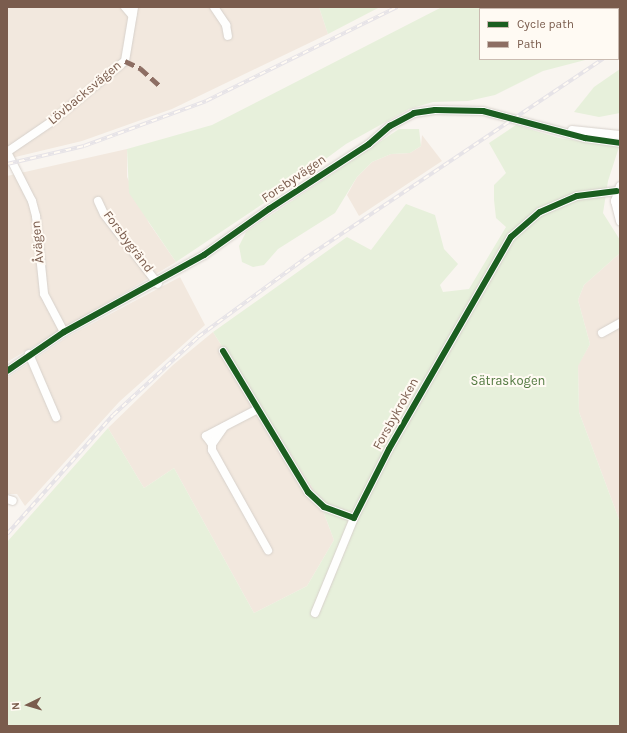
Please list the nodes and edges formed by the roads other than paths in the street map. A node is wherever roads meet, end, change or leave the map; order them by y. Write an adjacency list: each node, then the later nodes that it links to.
1 (125, 7): 3 (street, Lövbacksvägen)
2 (214, 7): 4 (street)
3 (133, 11): 8 (street, Lövbacksvägen)
4 (228, 36)
5 (551, 128): 6 (street, Forsbyvägen); 7 (street, Forsbyvägen); 12 (street, Forsbyvägen)
6 (620, 135)
7 (620, 143)
8 (7, 152): 14 (street, Åvägen)
9 (618, 189): 11 (street); 21 (street, Forsbykroken)
10 (98, 201): 12 (street, Forsbygränd)
11 (620, 221)
12 (158, 284): 14 (street, Forsbyvägen)
13 (620, 323): 15 (street)
14 (64, 332): 17 (street, Forsbyvägen)
15 (602, 333)
16 (223, 351): 19 (street)
17 (30, 354): 18 (street, Forsbyvägen); 20 (street)
18 (7, 371)
19 (256, 410): 21 (street); 22 (street)
20 (56, 417)
21 (354, 518): 23 (street, Forsbykroken)
22 (268, 550)
23 (315, 613)

